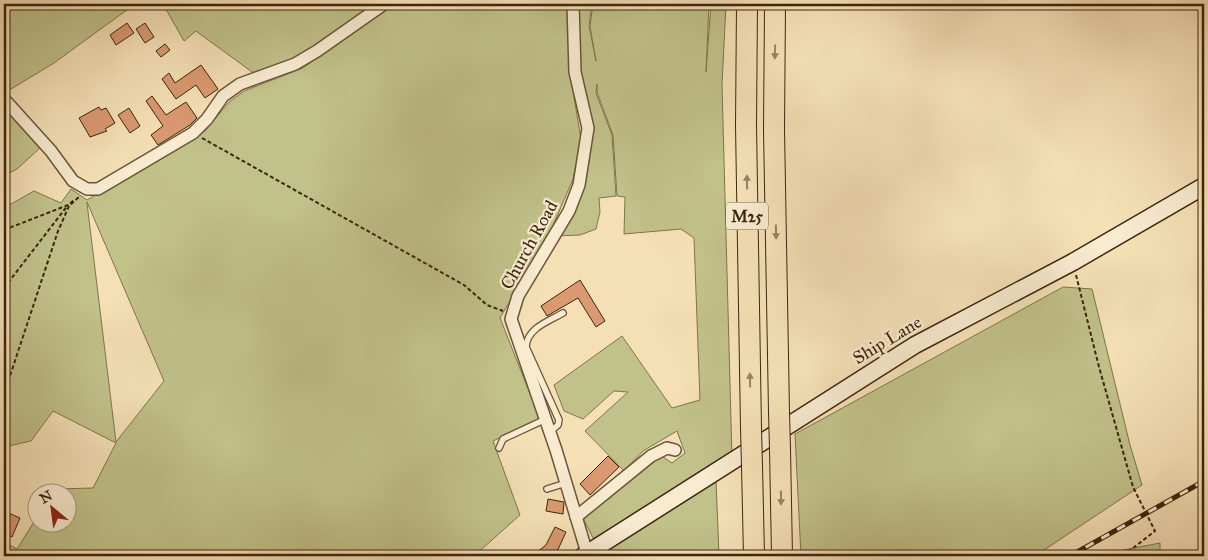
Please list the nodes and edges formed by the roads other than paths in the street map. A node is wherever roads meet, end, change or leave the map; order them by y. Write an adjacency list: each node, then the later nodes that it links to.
1 (384, 4): 5 (street)
2 (573, 4): 8 (street, Church Road)
3 (747, 4): 16 (highway, M25, one-way to 3, bridge)
4 (776, 4): 17 (highway, M25, one-way to 17, bridge)
5 (4, 99)
6 (1204, 186): 15 (street, Ship Lane)
7 (563, 312): 9 (lane)
8 (546, 419): 9 (street, Church Road); 10 (lane)
9 (550, 432): 12 (street, Church Road)
10 (499, 448)
11 (675, 450): 14 (street)
12 (566, 483): 13 (lane); 14 (street, Church Road)
13 (547, 489)
14 (576, 517): 15 (street, Church Road)
15 (590, 551)
16 (754, 556)
17 (782, 556)

